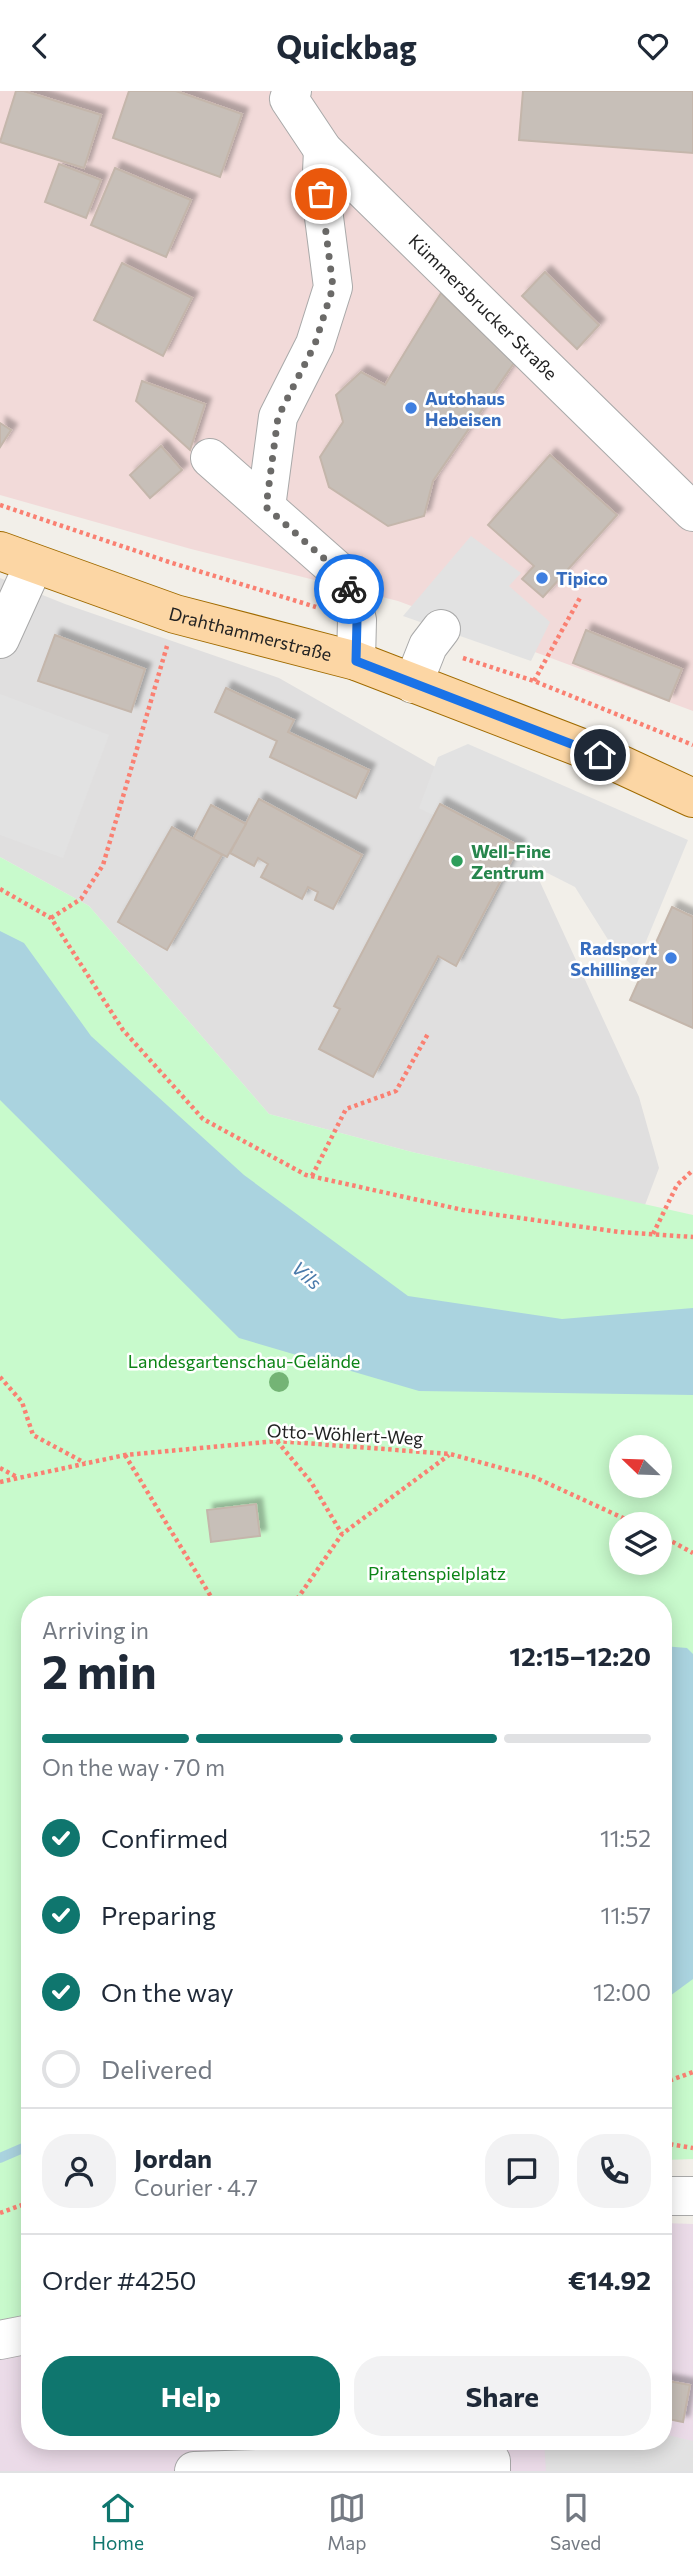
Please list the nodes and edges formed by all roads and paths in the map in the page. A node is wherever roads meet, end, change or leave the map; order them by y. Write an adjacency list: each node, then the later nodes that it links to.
1 (292, 91): 2 (street, Kümmersbrucker Straße)
2 (323, 150): 4 (street); 5 (street, Kümmersbrucker Straße)
3 (209, 458): 4 (street)
4 (266, 507): 11 (street)
5 (693, 512)
6 (17, 557): 8 (main road, Drahthammerstraße); 10 (street)
7 (581, 596): 12 (path)
8 (175, 614): 11 (main road, Drahthammerstraße); 16 (path)
9 (441, 629): 13 (street)
10 (0, 639)
11 (356, 661): 13 (main road, Drahthammerstraße)
12 (534, 681)
13 (413, 684): 14 (main road, Drahthammerstraße)
14 (693, 798)
15 (0, 889): 16 (path)
16 (51, 918): 19 (path)
17 (429, 1032): 19 (path)
18 (693, 1170): 20 (path)
19 (312, 1176): 20 (path)
20 (653, 1234): 21 (path)
21 (693, 1237)
22 (0, 1377): 26 (path)
23 (278, 1441): 24 (path, Otto-Wöhlert-Weg); 25 (path, Otto-Wöhlert-Weg); 31 (path)
24 (450, 1454): 30 (path, Otto-Wöhlert-Weg); 31 (path)
25 (125, 1455): 26 (path, Otto-Wöhlert-Weg); 34 (path)
26 (85, 1463): 28 (path, Otto-Wöhlert-Weg)
27 (0, 1468): 28 (path)
28 (18, 1478): 29 (path, Otto-Wöhlert-Weg)
29 (0, 1482)
30 (610, 1512)
31 (342, 1534): 35 (path)
32 (672, 1542): 33 (path)
33 (693, 1553)
34 (211, 1596)
35 (299, 1596)
36 (693, 2072): 37 (path)
37 (672, 2080)
38 (672, 2145): 39 (path)
39 (693, 2148)
40 (672, 2196): 41 (street)
41 (693, 2196)
42 (21, 2205): 43 (path)
43 (0, 2213)
44 (21, 2336): 45 (street)
45 (0, 2340)
46 (194, 2471): 47 (street)
47 (491, 2471)

